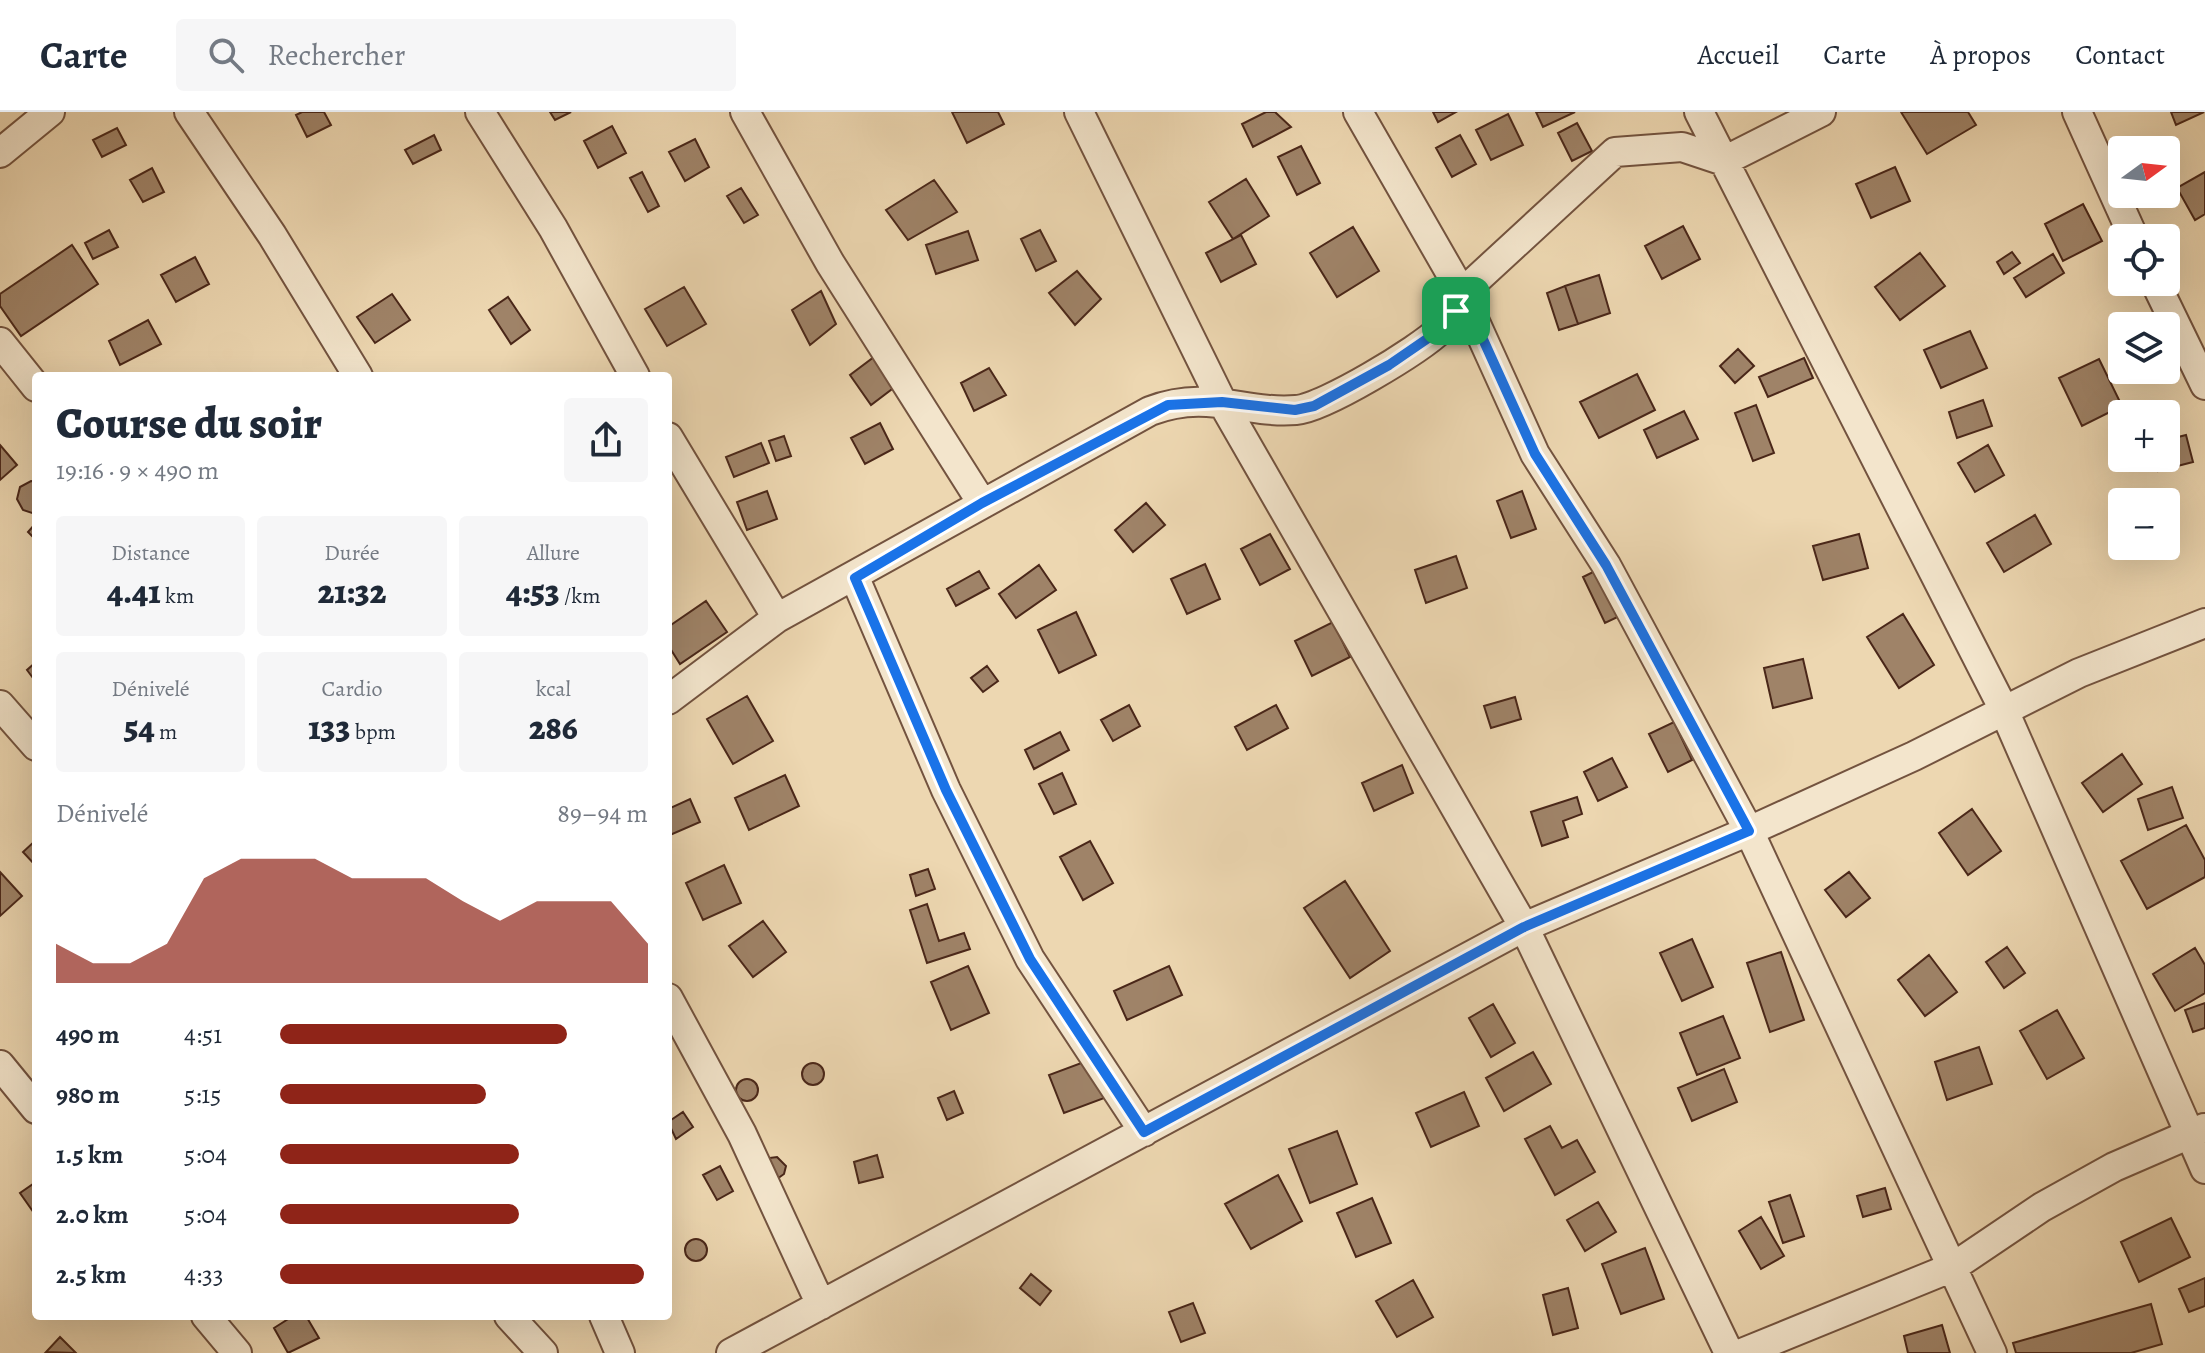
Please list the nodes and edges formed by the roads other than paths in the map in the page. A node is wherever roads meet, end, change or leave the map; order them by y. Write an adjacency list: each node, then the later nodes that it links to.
1 (50, 112): 10 (street)
2 (189, 112): 16 (street)
3 (480, 112): 17 (street)
4 (745, 112): 22 (street)
5 (1079, 112): 20 (street)
6 (1358, 112): 13 (street)
7 (1699, 112): 11 (street)
8 (1821, 112): 11 (street)
9 (2077, 112): 12 (street)
10 (0, 153)
11 (1724, 161): 13 (street); 28 (street)
12 (2128, 224)
13 (1462, 293): 20 (street); 30 (street)
14 (2162, 296): 19 (street)
15 (0, 342): 18 (street)
16 (356, 372)
17 (633, 372)
18 (32, 382)
19 (2205, 385)
20 (1222, 402): 22 (street); 31 (street)
21 (672, 444): 24 (street)
22 (982, 503): 23 (street)
23 (855, 578): 24 (street); 36 (street)
24 (777, 618): 26 (street)
25 (2205, 623): 28 (street)
26 (672, 697)
27 (0, 705): 29 (street)
28 (2003, 708): 30 (street); 35 (street)
29 (32, 741)
30 (1749, 831): 31 (street); 38 (street)
31 (1524, 927): 36 (street); 47 (street)
32 (672, 1006): 39 (street)
33 (0, 1065): 34 (street)
34 (32, 1104)
35 (2197, 1131): 37 (street); 38 (street)
36 (1144, 1132): 39 (street)
37 (2205, 1169)
38 (1953, 1267): 48 (street); 49 (street)
39 (821, 1305): 46 (street)
40 (209, 1320): 43 (street)
41 (513, 1320): 44 (street)
42 (606, 1320): 45 (street)
43 (237, 1353)
44 (543, 1353)
45 (620, 1353)
46 (731, 1353)
47 (1729, 1353)
48 (1742, 1353)
49 (1992, 1353)

